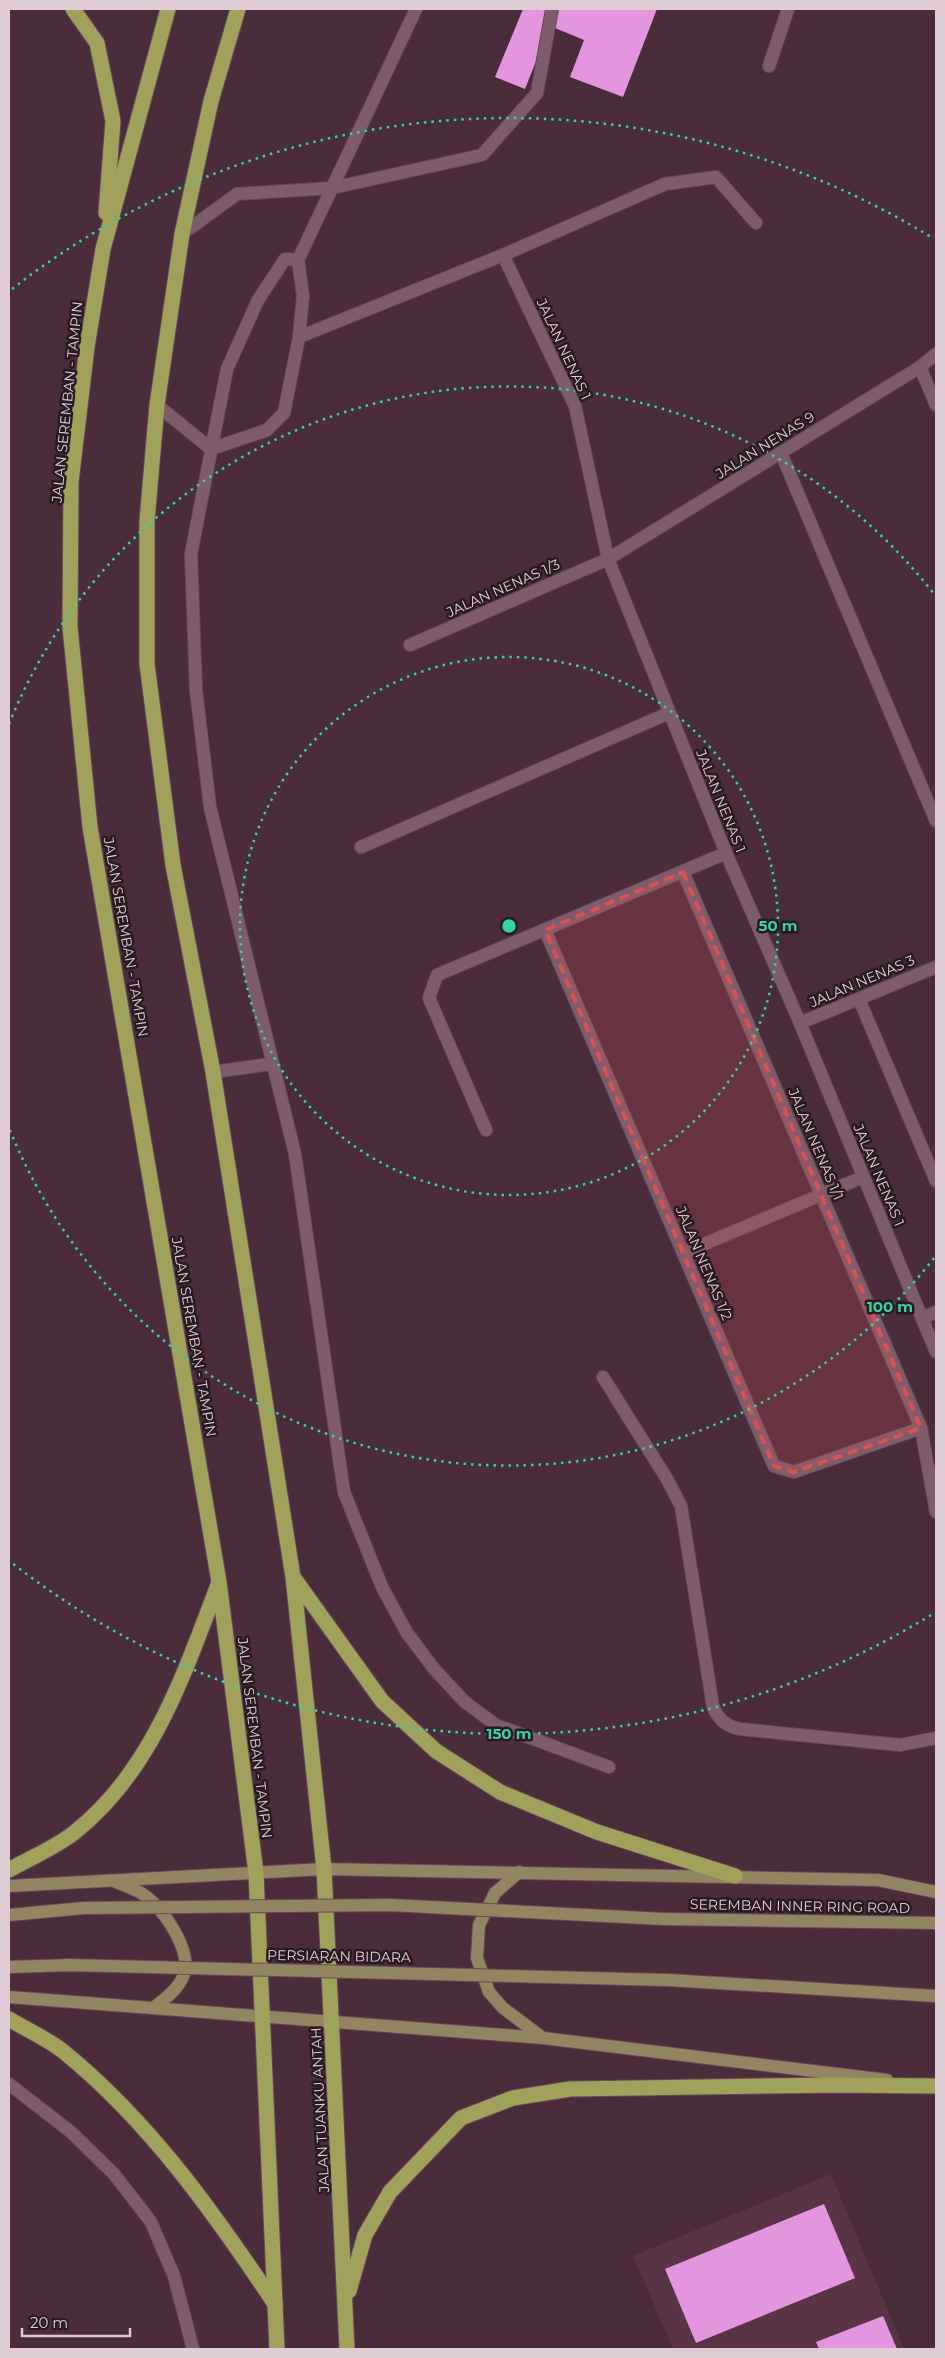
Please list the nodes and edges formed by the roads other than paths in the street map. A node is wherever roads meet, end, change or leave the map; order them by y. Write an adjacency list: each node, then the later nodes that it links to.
1 (73, 9): 11 (highway)
2 (168, 9): 11 (highway, JALAN SEREMBAN - TAMPIN)
3 (238, 9): 10 (highway)
4 (416, 9): 8 (street)
5 (552, 9): 8 (street)
6 (788, 9): 7 (street)
7 (769, 66)
8 (332, 188): 10 (street); 13 (street)
9 (756, 223): 12 (street)
10 (182, 234): 17 (highway)
11 (103, 249): 47 (highway, JALAN SEREMBAN - TAMPIN)
12 (503, 255): 14 (street); 21 (street, JALAN NENAS 1)
13 (298, 260): 14 (street); 19 (street)
14 (299, 337): 19 (street)
15 (936, 354): 16 (street, JALAN NENAS 9)
16 (920, 367): 18 (street); 20 (street, JALAN NENAS 9)
17 (157, 405): 19 (street); 33 (highway)
18 (936, 405)
19 (211, 449): 32 (street)
20 (781, 453): 21 (street, JALAN NENAS 9); 24 (street)
21 (608, 559): 22 (street, JALAN NENAS 1/3); 23 (street, JALAN NENAS 1)
22 (410, 645)
23 (670, 713): 25 (street); 26 (street, JALAN NENAS 1)
24 (936, 821)
25 (361, 847)
26 (726, 853): 27 (street); 31 (street, JALAN NENAS 1)
27 (683, 872): 28 (street); 37 (street, JALAN NENAS 1/1)
28 (545, 930): 34 (street); 38 (street, JALAN NENAS 1/2)
29 (936, 967): 30 (street, JALAN NENAS 3)
30 (859, 999): 31 (street, JALAN NENAS 3); 36 (street)
31 (800, 1023): 35 (street, JALAN NENAS 1)
32 (271, 1064): 33 (street); 49 (street)
33 (213, 1072): 46 (highway)
34 (486, 1130)
35 (863, 1178): 37 (street); 40 (street, JALAN NENAS 1)
36 (936, 1181)
37 (821, 1195): 38 (street); 43 (street, JALAN NENAS 1/1)
38 (683, 1253): 43 (street, JALAN NENAS 1/2)
39 (936, 1312): 40 (street)
40 (922, 1318): 41 (street, JALAN NENAS 1)
41 (936, 1352)
42 (603, 1376): 48 (street)
43 (921, 1428): 44 (street, JALAN NENAS 1/1)
44 (934, 1491): 45 (street, JALAN NENAS 1/1)
45 (936, 1512)
46 (293, 1577): 50 (highway); 54 (highway)
47 (219, 1582): 51 (highway); 53 (highway, JALAN SEREMBAN - TAMPIN)
48 (936, 1738)
49 (609, 1767)
50 (324, 1869): 52 (main road); 53 (main road); 66 (highway, JALAN TUANKU ANTAH)
51 (9, 1870)
52 (519, 1872): 54 (main road); 67 (main road)
53 (256, 1873): 55 (main road); 64 (highway)
54 (735, 1876): 57 (main road)
55 (114, 1881): 56 (main road); 63 (main road)
56 (9, 1886)
57 (936, 1892)
58 (9, 1915): 59 (main road, SEREMBAN INNER RING ROAD, bridge)
59 (936, 1923)
60 (9, 1967): 61 (main road, PERSIARAN BIDARA, bridge)
61 (936, 1996)
62 (9, 1997): 63 (main road)
63 (153, 2008): 64 (main road)
64 (262, 2017): 66 (main road); 71 (highway)
65 (9, 2020): 71 (highway)
66 (332, 2022): 67 (main road); 70 (highway, JALAN TUANKU ANTAH)
67 (543, 2038): 69 (main road)
68 (9, 2084): 72 (street)
69 (936, 2086): 70 (highway)
70 (345, 2302): 74 (highway, JALAN TUANKU ANTAH)
71 (276, 2305): 73 (highway)
72 (193, 2349)
73 (277, 2349)
74 (347, 2349)

